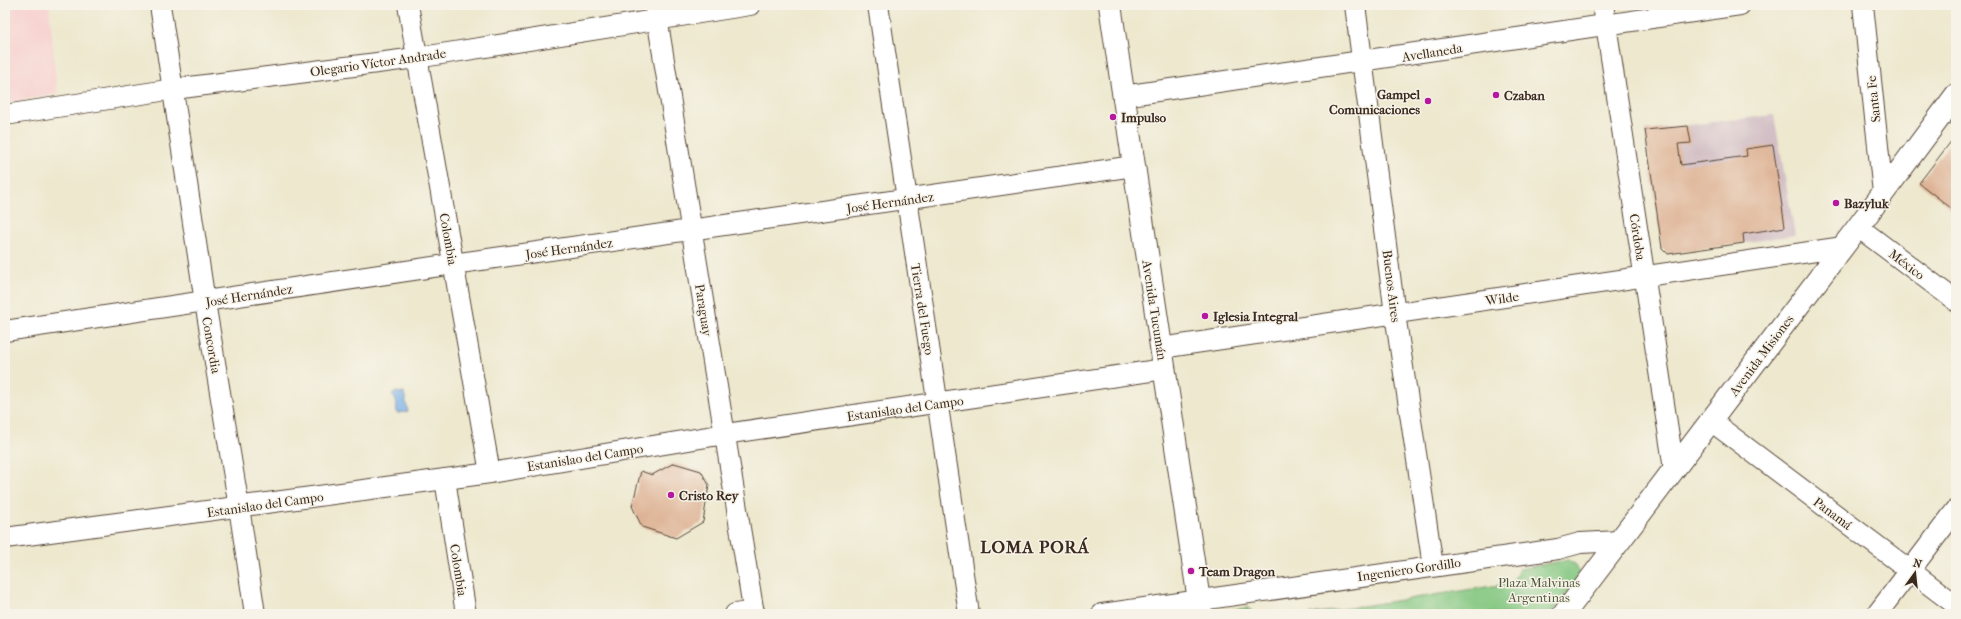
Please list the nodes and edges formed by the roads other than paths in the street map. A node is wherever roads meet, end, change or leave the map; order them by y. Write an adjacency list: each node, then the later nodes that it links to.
1 (160, 5): 14 (street, Concordia)
2 (408, 5): 12 (street, Colombia)
3 (750, 5): 10 (street, Olegario Víctor Andrade)
4 (878, 5): 20 (street, Tierra del Fuego)
5 (1110, 5): 16 (main road, Avenida Tucumán)
6 (1355, 5): 13 (street, Buenos Aires)
7 (1603, 5): 11 (street, Córdoba)
8 (1740, 5): 11 (street, Avellaneda)
9 (1863, 5): 19 (street, Santa Fe)
10 (656, 12): 12 (street, Olegario Víctor Andrade); 22 (street, Paraguay)
11 (1606, 25): 13 (street, Avellaneda); 25 (street, Córdoba)
12 (416, 58): 14 (street, Olegario Víctor Andrade); 24 (street, Colombia)
13 (1363, 62): 16 (street, Avellaneda); 28 (street, Buenos Aires)
14 (174, 90): 17 (street, Olegario Víctor Andrade); 27 (street, Concordia)
15 (1956, 95): 19 (main road, Avenida Misiones)
16 (1123, 96): 18 (main road, Avenida Tucumán)
17 (5, 115)
18 (1134, 166): 20 (street, José Hernández); 30 (main road, Avenida Tucumán)
19 (1883, 193): 21 (main road, Avenida Misiones)
20 (907, 199): 22 (street, José Hernández); 32 (street, Tierra del Fuego)
21 (1858, 227): 23 (main road, Avenida Misiones); 26 (street, México)
22 (691, 231): 24 (street, José Hernández); 34 (street, Paraguay)
23 (1843, 247): 25 (street, Wilde); 33 (main road, Avenida Misiones)
24 (453, 264): 27 (street, José Hernández); 36 (street, Colombia)
25 (1644, 277): 28 (street, Wilde); 35 (street, Córdoba)
26 (1956, 301)
27 (205, 302): 29 (street, José Hernández); 38 (street, Concordia)
28 (1395, 314): 30 (street, Wilde); 42 (street, Buenos Aires)
29 (5, 332)
30 (1161, 348): 31 (main road, Avenida Tucumán)
31 (1164, 370): 32 (street, Estanislao del Campo); 45 (main road, Avenida Tucumán)
32 (937, 403): 34 (street, Estanislao del Campo); 50 (street, Tierra del Fuego)
33 (1711, 421): 35 (main road, Avenida Misiones); 43 (street, Panamá)
34 (725, 434): 36 (street, Estanislao del Campo); 46 (street, Paraguay)
35 (1674, 469): 41 (main road, Avenida Misiones)
36 (490, 472): 37 (street, Estanislao del Campo)
37 (445, 478): 38 (street, Estanislao del Campo); 49 (street, Colombia)
38 (239, 507): 40 (street, Estanislao del Campo); 48 (street, Concordia)
39 (1956, 510): 43 (street)
40 (5, 538)
41 (1620, 541): 42 (street, Ingeniero Gordillo); 47 (main road, Avenida Misiones)
42 (1433, 566): 45 (street, Ingeniero Gordillo)
43 (1910, 570): 44 (street, Panamá); 52 (street)
44 (1956, 605)
45 (1200, 607): 51 (street, Ingeniero Gordillo)
46 (748, 613)
47 (1566, 613)
48 (255, 614)
49 (466, 614)
50 (969, 614)
51 (1102, 614)
52 (1877, 614)

